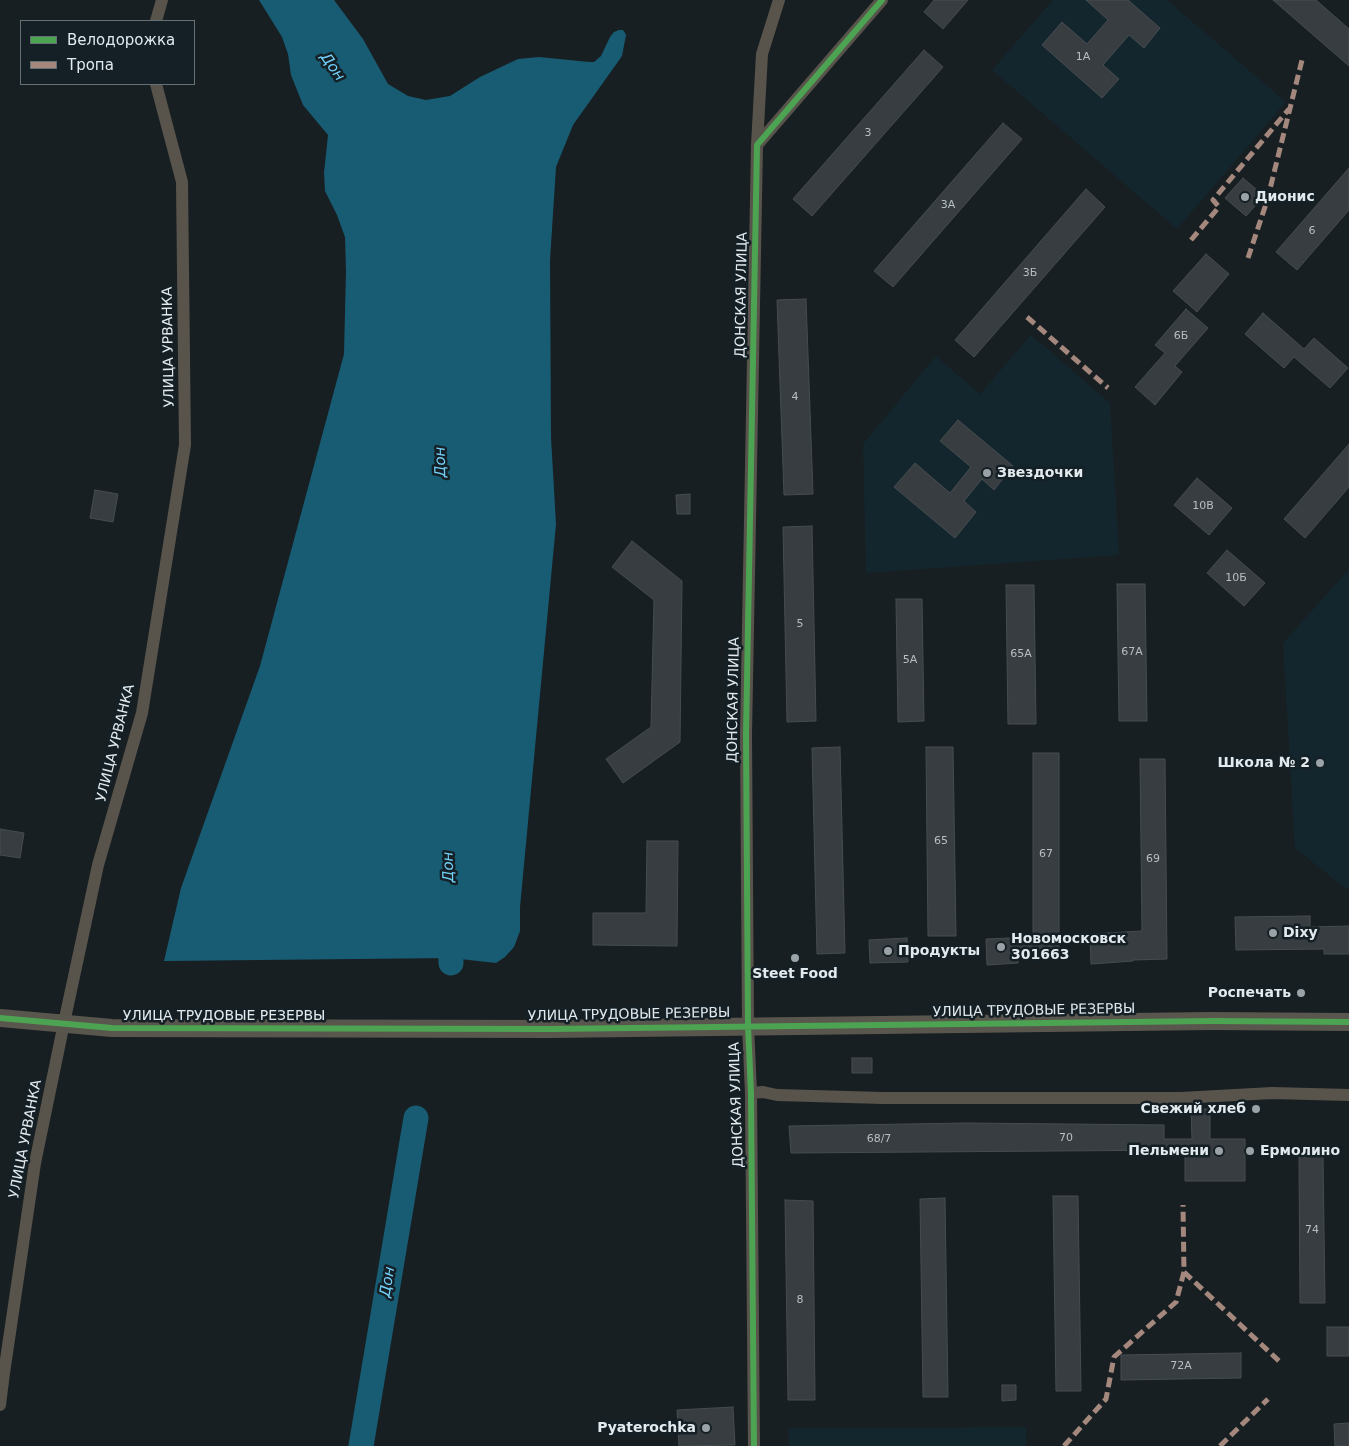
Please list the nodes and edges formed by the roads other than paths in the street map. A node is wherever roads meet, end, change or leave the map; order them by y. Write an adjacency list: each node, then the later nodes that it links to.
1 (162, 0): 4 (street)
2 (779, 0): 6 (street, ДОНСКАЯ УЛИЦА)
3 (882, 0): 6 (street)
4 (156, 20)
5 (156, 85): 9 (street, УЛИЦА УРВАНКА)
6 (757, 145): 10 (street, ДОНСКАЯ УЛИЦА)
7 (0, 1018): 9 (street, УЛИЦА ТРУДОВЫЕ РЕЗЕРВЫ)
8 (1349, 1022): 10 (street, УЛИЦА ТРУДОВЫЕ РЕЗЕРВЫ)
9 (64, 1023): 10 (street, УЛИЦА ТРУДОВЫЕ РЕЗЕРВЫ); 13 (street, УЛИЦА УРВАНКА)
10 (748, 1026): 11 (street, ДОНСКАЯ УЛИЦА)
11 (751, 1093): 12 (street); 14 (street, ДОНСКАЯ УЛИЦА)
12 (1349, 1094)
13 (0, 1405)
14 (754, 1446)

